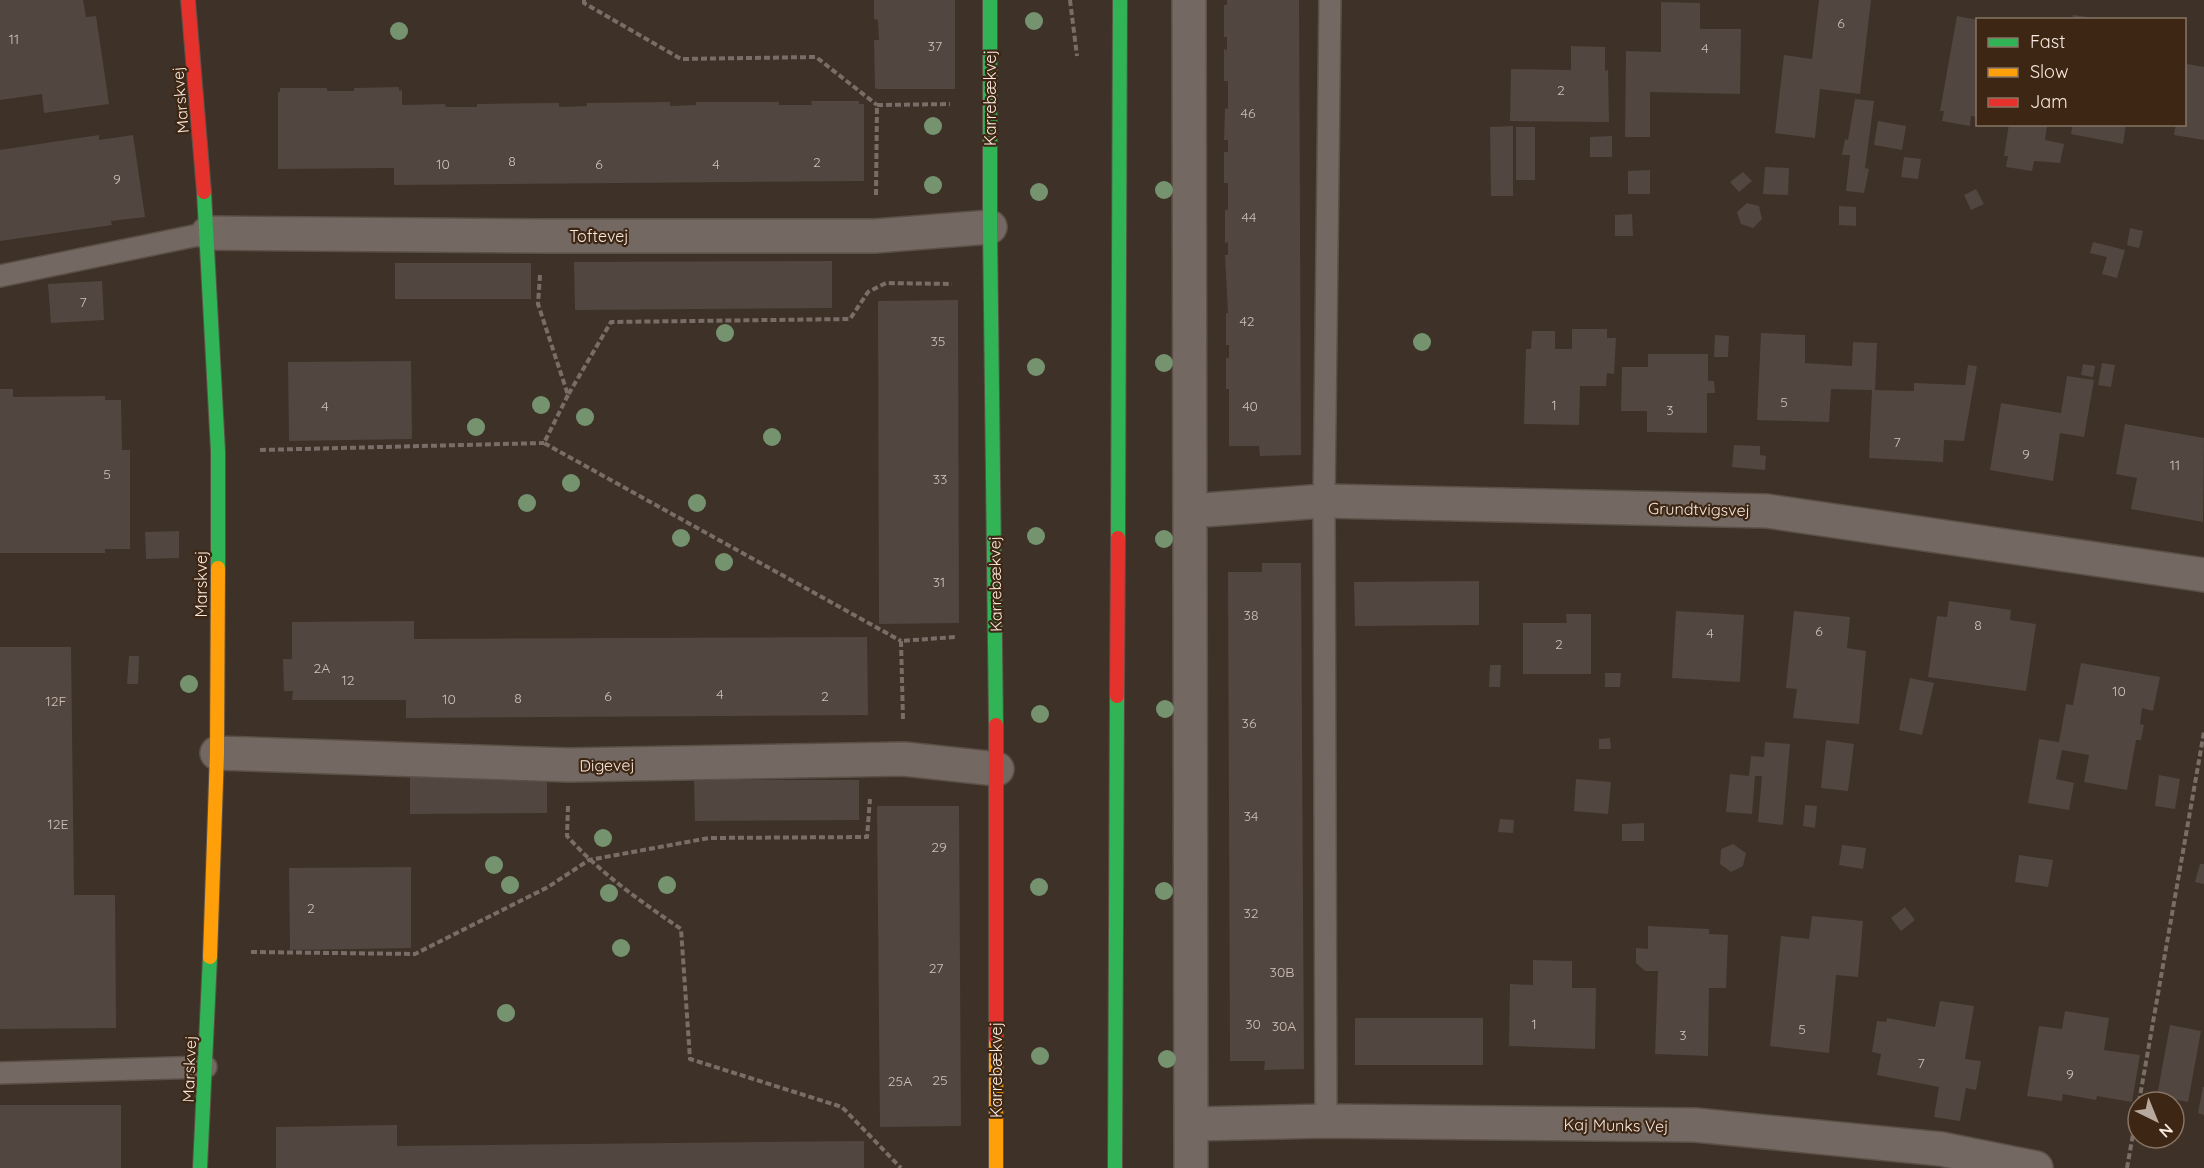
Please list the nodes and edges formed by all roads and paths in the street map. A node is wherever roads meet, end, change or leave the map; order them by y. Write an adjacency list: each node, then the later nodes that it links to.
1 (188, 0): 10 (street, Marskvej)
2 (584, 0): 8 (path)
3 (990, 0): 7 (street, Karrebækvej)
4 (1120, 0): 39 (street)
5 (1189, 0): 19 (street)
6 (1330, 0): 18 (lane)
7 (990, 103): 8 (path); 9 (street, Karrebækvej)
8 (877, 105): 12 (path)
9 (990, 227): 12 (street, Toftevej); 14 (street, Karrebækvej)
10 (208, 233): 11 (street, Toftevej); 13 (lane); 17 (street, Marskvej)
11 (544, 236): 12 (street, Toftevej); 15 (path)
12 (875, 236)
13 (0, 276)
14 (992, 284): 15 (path); 21 (street, Karrebækvej)
15 (568, 394): 16 (path)
16 (544, 443): 17 (path); 22 (path)
17 (218, 451): 24 (street, Marskvej)
18 (1324, 501): 19 (street, Grundtvigsvej); 20 (street, Grundtvigsvej); 33 (lane)
19 (1190, 511): 34 (street)
20 (2204, 575)
21 (995, 634): 22 (path); 27 (street, Karrebækvej)
22 (902, 641): 25 (path)
23 (2204, 732): 32 (path)
24 (217, 753): 26 (street, Digevej); 29 (street, Marskvej)
25 (904, 759): 26 (street, Digevej); 27 (street, Digevej); 28 (path)
26 (569, 765): 28 (path)
27 (997, 769): 38 (street, Karrebækvej)
28 (589, 860): 29 (path); 37 (path)
29 (209, 952): 30 (street, Marskvej)
30 (206, 1067): 31 (lane); 36 (street, Marskvej)
31 (0, 1073)
32 (2140, 1090)
33 (1326, 1121): 34 (street, Kaj Munks Vej); 41 (street, Kaj Munks Vej)
34 (1193, 1124): 40 (street)
35 (2130, 1150): 42 (path)
36 (200, 1168)
37 (901, 1168)
38 (996, 1168)
39 (1115, 1168)
40 (1191, 1168)
41 (2036, 1168)
42 (2127, 1168)

